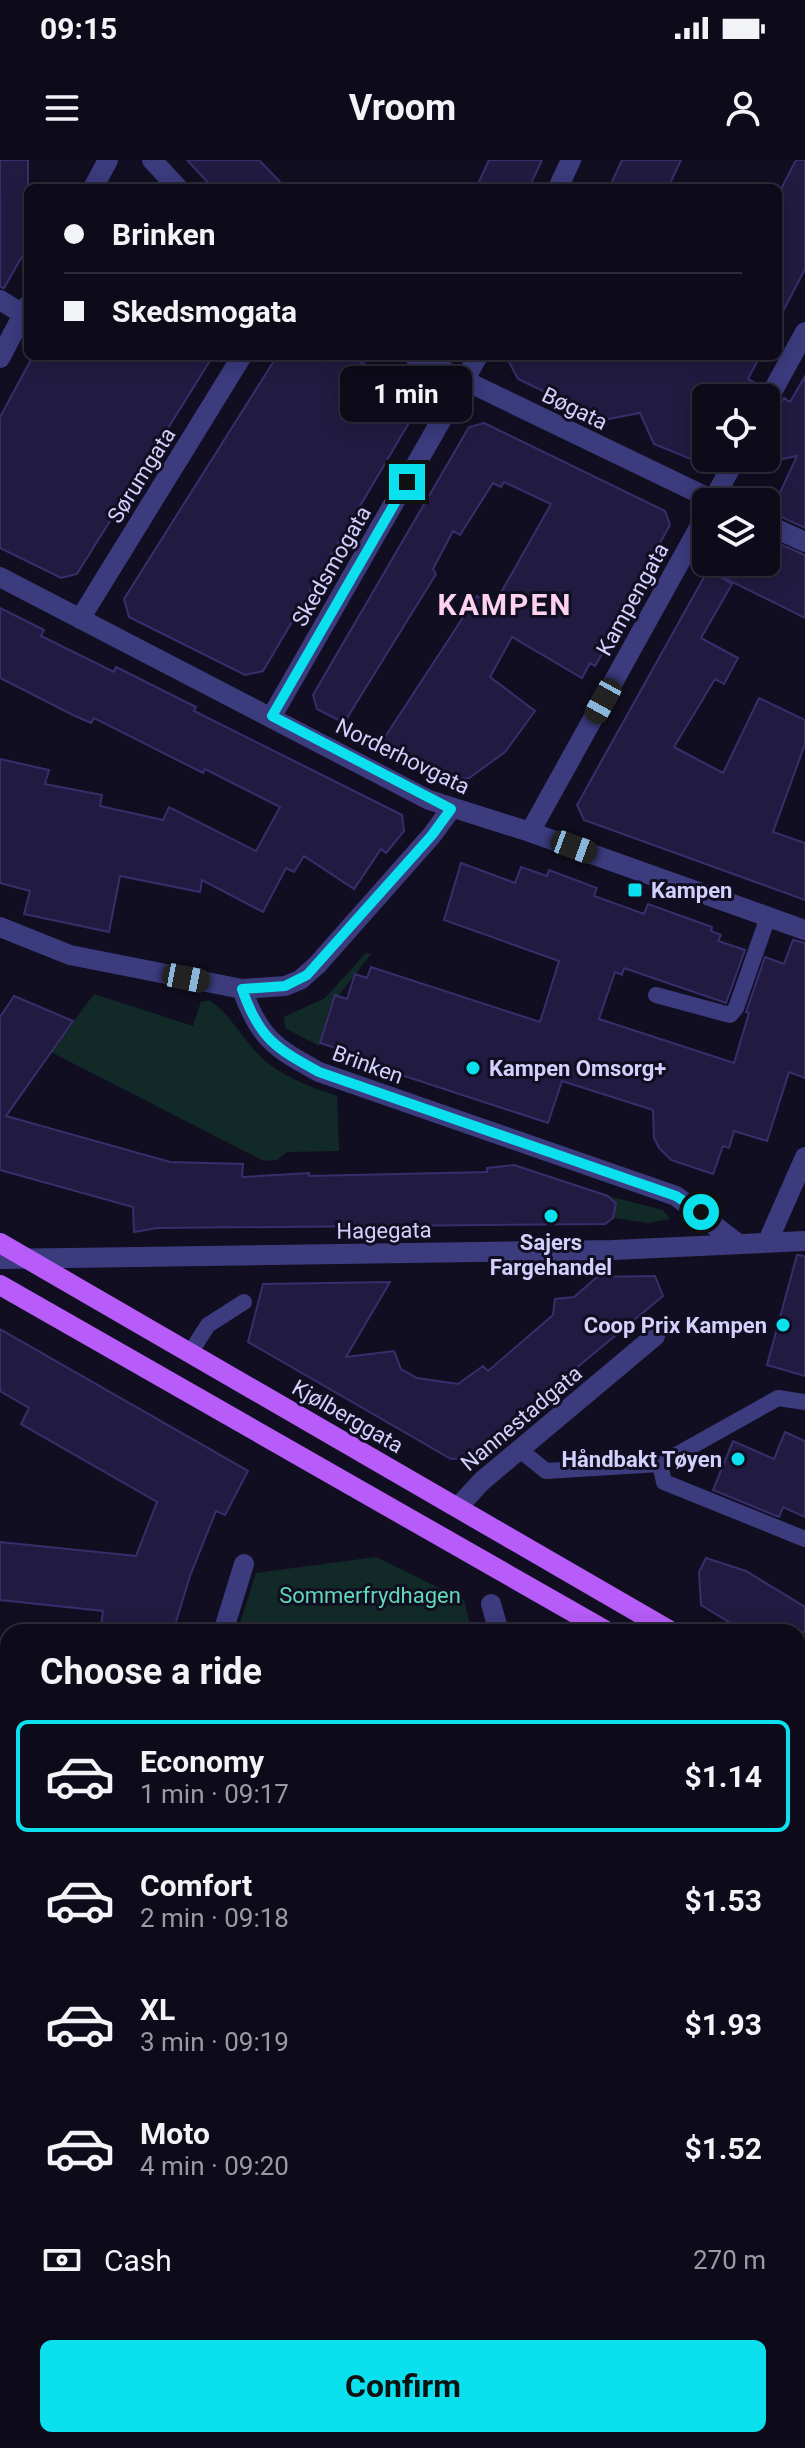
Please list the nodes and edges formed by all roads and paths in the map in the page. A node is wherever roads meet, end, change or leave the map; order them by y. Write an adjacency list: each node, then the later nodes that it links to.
1 (108, 160): 4 (street)
2 (152, 160): 5 (street)
3 (571, 160): 6 (street)
4 (95, 184)
5 (174, 184)
6 (560, 184)
7 (0, 300): 8 (street)
8 (24, 309)
9 (24, 314): 11 (street)
10 (805, 332): 16 (street)
11 (0, 358)
12 (240, 360): 22 (street, Sørumgata)
13 (422, 360): 15 (street, Bøgata)
14 (476, 360): 15 (street, Skedsmogata)
15 (465, 381): 17 (street, Bøgata); 23 (street, Skedsmogata)
16 (776, 384)
17 (692, 495)
18 (780, 530): 20 (street)
19 (692, 541): 25 (street, Kampengata)
20 (805, 542)
21 (0, 577): 22 (street, Norderhovgata)
22 (80, 619): 23 (street, Norderhovgata)
23 (272, 716): 24 (street, Norderhovgata)
24 (451, 809): 25 (street, Norderhovgata); 29 (street)
25 (530, 832): 26 (street, Norderhovgata)
26 (768, 917): 28 (street, Norderhovgata); 30 (lane)
27 (0, 927): 29 (street)
28 (805, 930)
29 (242, 989): 35 (street, Brinken)
30 (656, 995)
31 (805, 1157): 32 (street)
32 (768, 1241): 33 (street); 35 (street, Hagegata)
33 (805, 1241)
34 (0, 1243): 37 (main road, Kjølberggata)
35 (737, 1243): 37 (street, Hagegata)
36 (0, 1259): 37 (street, Hagegata)
37 (29, 1259): 41 (main road, Kjølberggata)
38 (0, 1285): 51 (main road)
39 (244, 1302): 41 (lane)
40 (655, 1336): 43 (street, Nannestadgata)
41 (190, 1353): 45 (main road, Kjølberggata)
42 (805, 1402): 44 (lane)
43 (520, 1450): 44 (lane); 45 (street, Nannestadgata)
44 (660, 1464): 46 (lane)
45 (458, 1507): 52 (main road, Kjølberggata)
46 (805, 1539)
47 (244, 1564): 49 (street)
48 (491, 1604): 50 (street)
49 (225, 1624)
50 (497, 1624)
51 (594, 1624)
52 (658, 1624)

